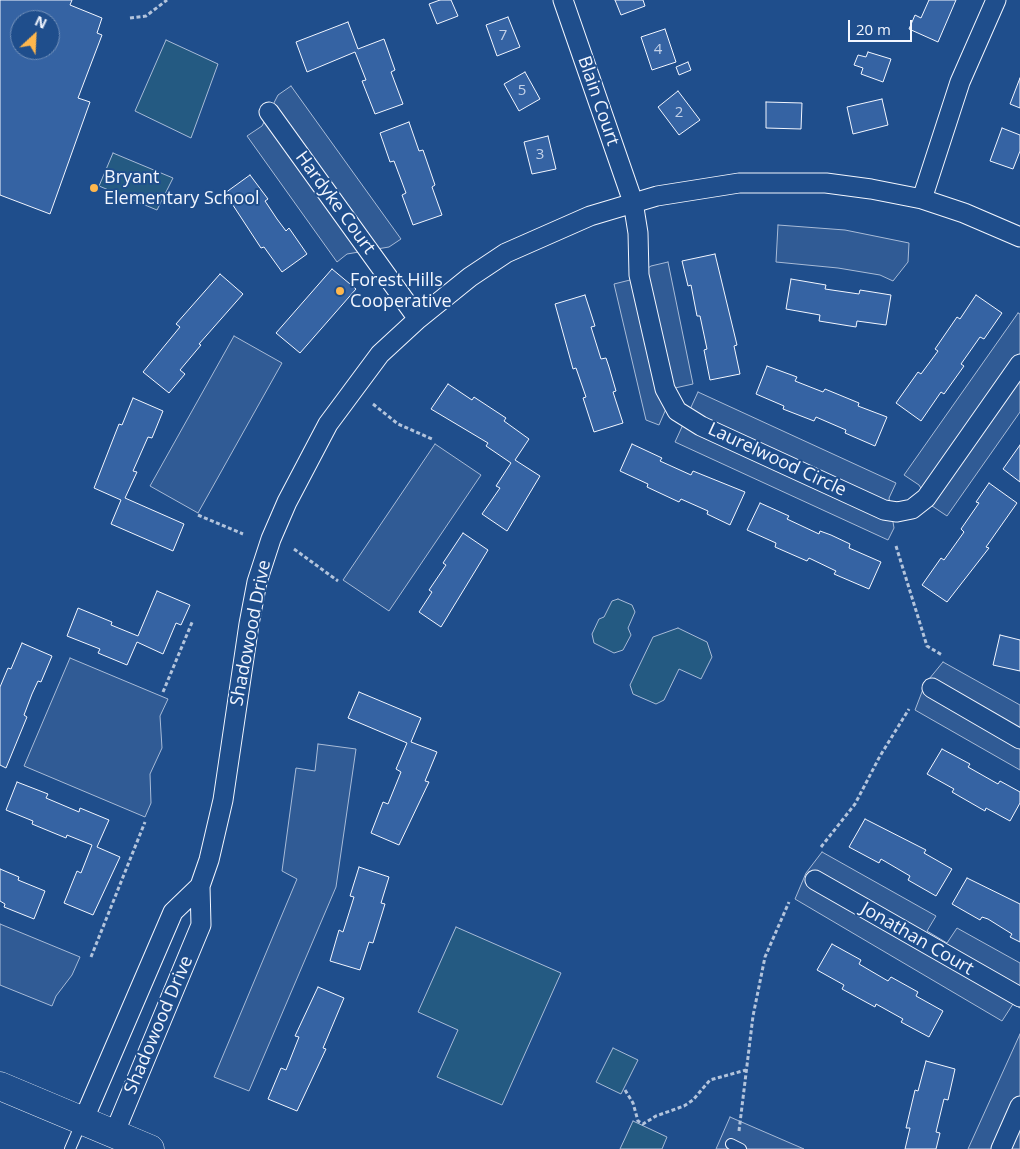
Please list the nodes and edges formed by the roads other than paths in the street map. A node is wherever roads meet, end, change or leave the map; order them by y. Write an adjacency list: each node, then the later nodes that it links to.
1 (563, 0): 5 (street, Blain Court)
2 (996, 0): 4 (street)
3 (269, 112): 7 (street, Hardyke Court)
4 (922, 200): 5 (street, Shadowood Drive); 6 (street, Shadowood Drive)
5 (632, 202): 7 (street, Shadowood Drive); 8 (street, Laurelwood Circle)
6 (1020, 237)
7 (418, 318): 12 (street, Shadowood Drive)
8 (1020, 364)
9 (932, 688): 10 (street)
10 (1020, 739)
11 (814, 880): 13 (street, Jonathan Court)
12 (200, 886): 16 (street, Shadowood Drive); 17 (street, Shadowood Drive)
13 (1020, 997)
14 (0, 1086): 16 (main road)
15 (1020, 1106): 20 (street)
16 (82, 1120): 17 (main road); 18 (lane)
17 (112, 1137): 19 (main road)
18 (70, 1149)
19 (150, 1149)
20 (1000, 1149)

